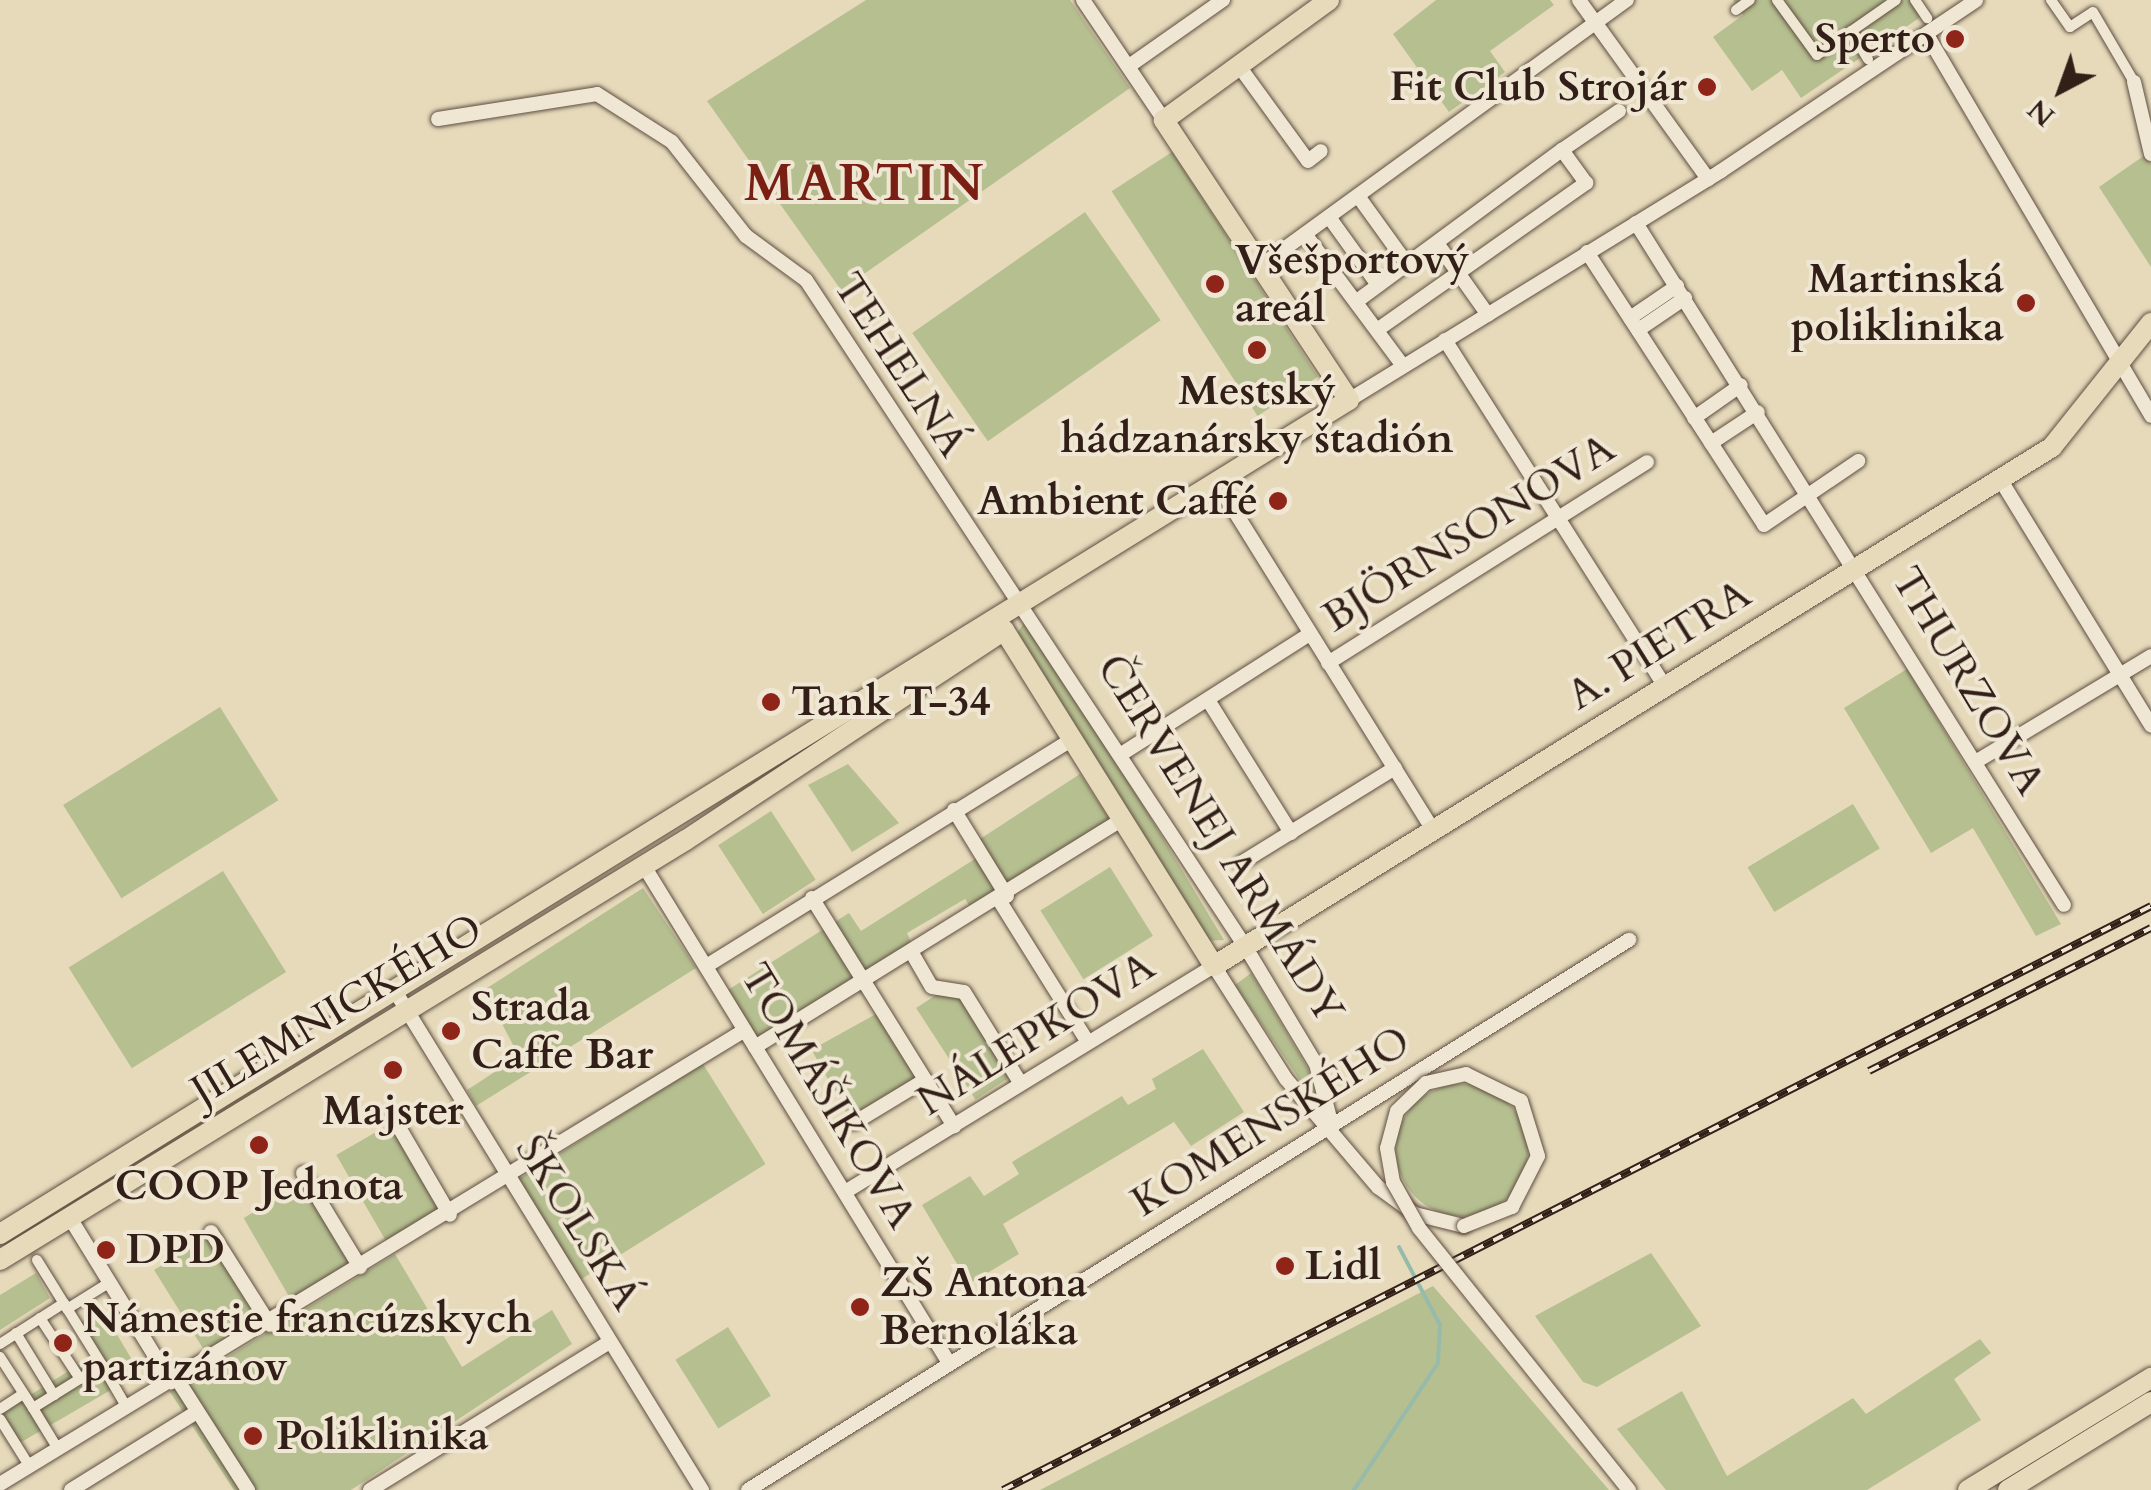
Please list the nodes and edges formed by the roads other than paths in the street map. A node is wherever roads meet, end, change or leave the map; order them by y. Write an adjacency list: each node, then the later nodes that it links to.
1 (1223, 0): 17 (street)
2 (1329, 0): 18 (main road)
3 (1579, 0): 13 (street)
4 (1627, 0): 13 (street)
5 (1750, 0): 12 (street)
6 (1777, 0): 15 (street)
7 (1896, 0): 15 (street)
8 (1915, 0): 14 (street)
9 (1976, 0): 14 (street)
10 (2051, 0): 19 (street)
11 (1089, 2): 17 (street)
12 (1736, 10)
13 (1596, 23): 27 (street); 28 (street)
14 (1927, 27): 27 (street); 45 (street)
15 (1851, 31): 16 (street)
16 (1868, 59)
17 (1129, 66): 23 (street)
18 (1239, 66): 23 (main road); 25 (street)
19 (2134, 82): 21 (street)
20 (1619, 111): 24 (street)
21 (2146, 111): 26 (street)
22 (438, 118): 60 (street, TEHELNÁ)
23 (1164, 120): 35 (main road)
24 (1562, 150): 32 (street); 36 (street)
25 (1321, 151)
26 (2151, 154)
27 (1708, 179): 30 (street)
28 (1358, 196): 29 (street); 34 (street)
29 (1329, 217): 31 (street); 37 (street)
30 (1636, 222): 33 (street); 38 (street, THURZOVA)
31 (1306, 234): 35 (street); 39 (street)
32 (1436, 243): 34 (street); 36 (street)
33 (1587, 252): 40 (street); 42 (street)
34 (1407, 264): 37 (street)
35 (1262, 265): 48 (main road)
36 (1460, 274): 40 (street); 43 (street)
37 (1378, 285): 39 (street)
38 (1681, 292): 42 (street); 47 (street, THURZOVA)
39 (1357, 301): 43 (street)
40 (1488, 314): 44 (street)
41 (2151, 323): 45 (main road, A. PIETRA)
42 (1634, 324): 51 (street)
43 (1378, 330): 46 (street)
44 (1445, 340): 46 (street); 58 (street)
45 (2118, 361): 50 (street); 55 (main road, A. PIETRA)
46 (1403, 366): 48 (street)
47 (1740, 386): 49 (street, THURZOVA); 51 (street)
48 (1349, 400): 56 (main road, JILEMNICKÉHO)
49 (1758, 412): 52 (street); 57 (street, THURZOVA)
50 (2151, 416)
51 (1694, 418): 52 (street)
52 (1711, 444): 57 (street)
53 (1858, 461): 57 (street)
54 (1648, 462): 58 (street, BJÖRNSONOVA)
55 (2000, 480): 59 (main road, A. PIETRA); 65 (street)
56 (1217, 483): 60 (main road, JILEMNICKÉHO); 62 (street)
57 (1812, 494): 59 (street, THURZOVA)
58 (1559, 520): 64 (street, BJÖRNSONOVA); 66 (street)
59 (1858, 566): 66 (main road, A. PIETRA); 71 (street, THURZOVA)
60 (1018, 607): 61 (main road); 70 (street, ČERVENEJ ARMÁDY); 73 (main road, JILEMNICKÉHO)
61 (1004, 630): 69 (main road, ČERVENEJ ARMÁDY); 76 (main road, JILEMNICKÉHO)
62 (1310, 634): 64 (street); 67 (street)
63 (2151, 656): 65 (street)
64 (1328, 663): 72 (street)
65 (2120, 675): 68 (street); 71 (street)
66 (1666, 686): 77 (main road, A. PIETRA)
67 (1208, 700): 70 (street); 78 (street)
68 (2151, 725)
69 (1073, 739): 74 (street); 75 (main road, ČERVENEJ ARMÁDY)
70 (1123, 753): 85 (street, ČERVENEJ ARMÁDY)
71 (1977, 761): 83 (street, THURZOVA)
72 (1394, 768): 77 (street); 78 (street)
73 (701, 804): 76 (street); 90 (main road, JILEMNICKÉHO)
74 (954, 810): 81 (street); 82 (street)
75 (1124, 820): 82 (street); 88 (main road, ČERVENEJ ARMÁDY)
76 (713, 823): 80 (main road, JILEMNICKÉHO)
77 (1432, 830): 85 (main road, A. PIETRA)
78 (1291, 833): 79 (street)
79 (1242, 863)
80 (644, 866): 87 (street, TOMÁŠIKOVA); 91 (main road, JILEMNICKÉHO)
81 (812, 898): 87 (street); 89 (street)
82 (1003, 898): 86 (street); 93 (street)
83 (2064, 905)
84 (1630, 940): 100 (street, KOMENSKÉHO)
85 (1245, 946): 88 (main road, A. PIETRA); 100 (street, ČERVENEJ ARMÁDY)
86 (912, 953): 89 (street); 96 (street)
87 (708, 965): 92 (street, TOMÁŠIKOVA)
88 (1214, 966): 93 (street, NÁLEPKOVA); 100 (street, ČERVENEJ ARMÁDY)
89 (863, 982): 94 (street); 95 (street)
90 (396, 992): 91 (street, ŠKOLSKÁ); 107 (main road, JILEMNICKÉHO)
91 (407, 1011): 102 (street, ŠKOLSKÁ); 105 (main road, JILEMNICKÉHO)
92 (745, 1030): 94 (street, TOMÁŠIKOVA); 102 (street)
93 (1087, 1041): 96 (street, NÁLEPKOVA)
94 (755, 1047): 103 (street, TOMÁŠIKOVA)
95 (925, 1080): 98 (street); 99 (street)
96 (1022, 1084): 99 (street, NÁLEPKOVA)
97 (393, 1117): 104 (street)
98 (854, 1122)
99 (954, 1126): 103 (street, NÁLEPKOVA)
100 (1332, 1126): 119 (street, KOMENSKÉHO); 141 (street, ČERVENEJ ARMÁDY, bridge)
101 (303, 1173): 110 (street)
102 (509, 1178): 104 (street); 116 (street, ŠKOLSKÁ)
103 (845, 1192): 119 (street, TOMÁŠIKOVA)
104 (450, 1215): 110 (street)
105 (70, 1218): 108 (main road, JILEMNICKÉHO); 111 (street)
106 (211, 1232): 114 (street)
107 (0, 1234)
108 (0, 1260)
109 (37, 1260): 112 (street)
110 (360, 1267): 114 (street)
111 (113, 1288): 112 (street); 123 (street)
112 (65, 1306): 113 (street); 120 (street)
113 (40, 1318): 115 (street); 122 (street)
114 (270, 1325): 123 (street)
115 (16, 1333): 117 (street); 125 (street)
116 (610, 1342): 138 (street); 139 (street, ŠKOLSKÁ)
117 (0, 1344)
118 (0, 1357): 124 (street)
119 (950, 1362): 140 (street, KOMENSKÉHO)
120 (102, 1365): 122 (street); 127 (street)
121 (2151, 1378): 132 (main road)
122 (80, 1379): 125 (street)
123 (174, 1381): 127 (street); 130 (street)
124 (23, 1394): 128 (street); 129 (street)
125 (54, 1395): 128 (street)
126 (2151, 1402): 132 (main road)
127 (126, 1406): 133 (street)
128 (33, 1408): 133 (street)
129 (0, 1409)
130 (197, 1412): 136 (street); 137 (street)
131 (0, 1419): 134 (street)
132 (2101, 1421): 142 (main road); 143 (main road)
133 (58, 1449): 134 (street)
134 (30, 1467): 135 (street)
135 (0, 1484)
136 (71, 1490)
137 (248, 1490)
138 (370, 1490)
139 (702, 1490)
140 (748, 1490)
141 (1628, 1490)
142 (1968, 1490)
143 (2008, 1490)

